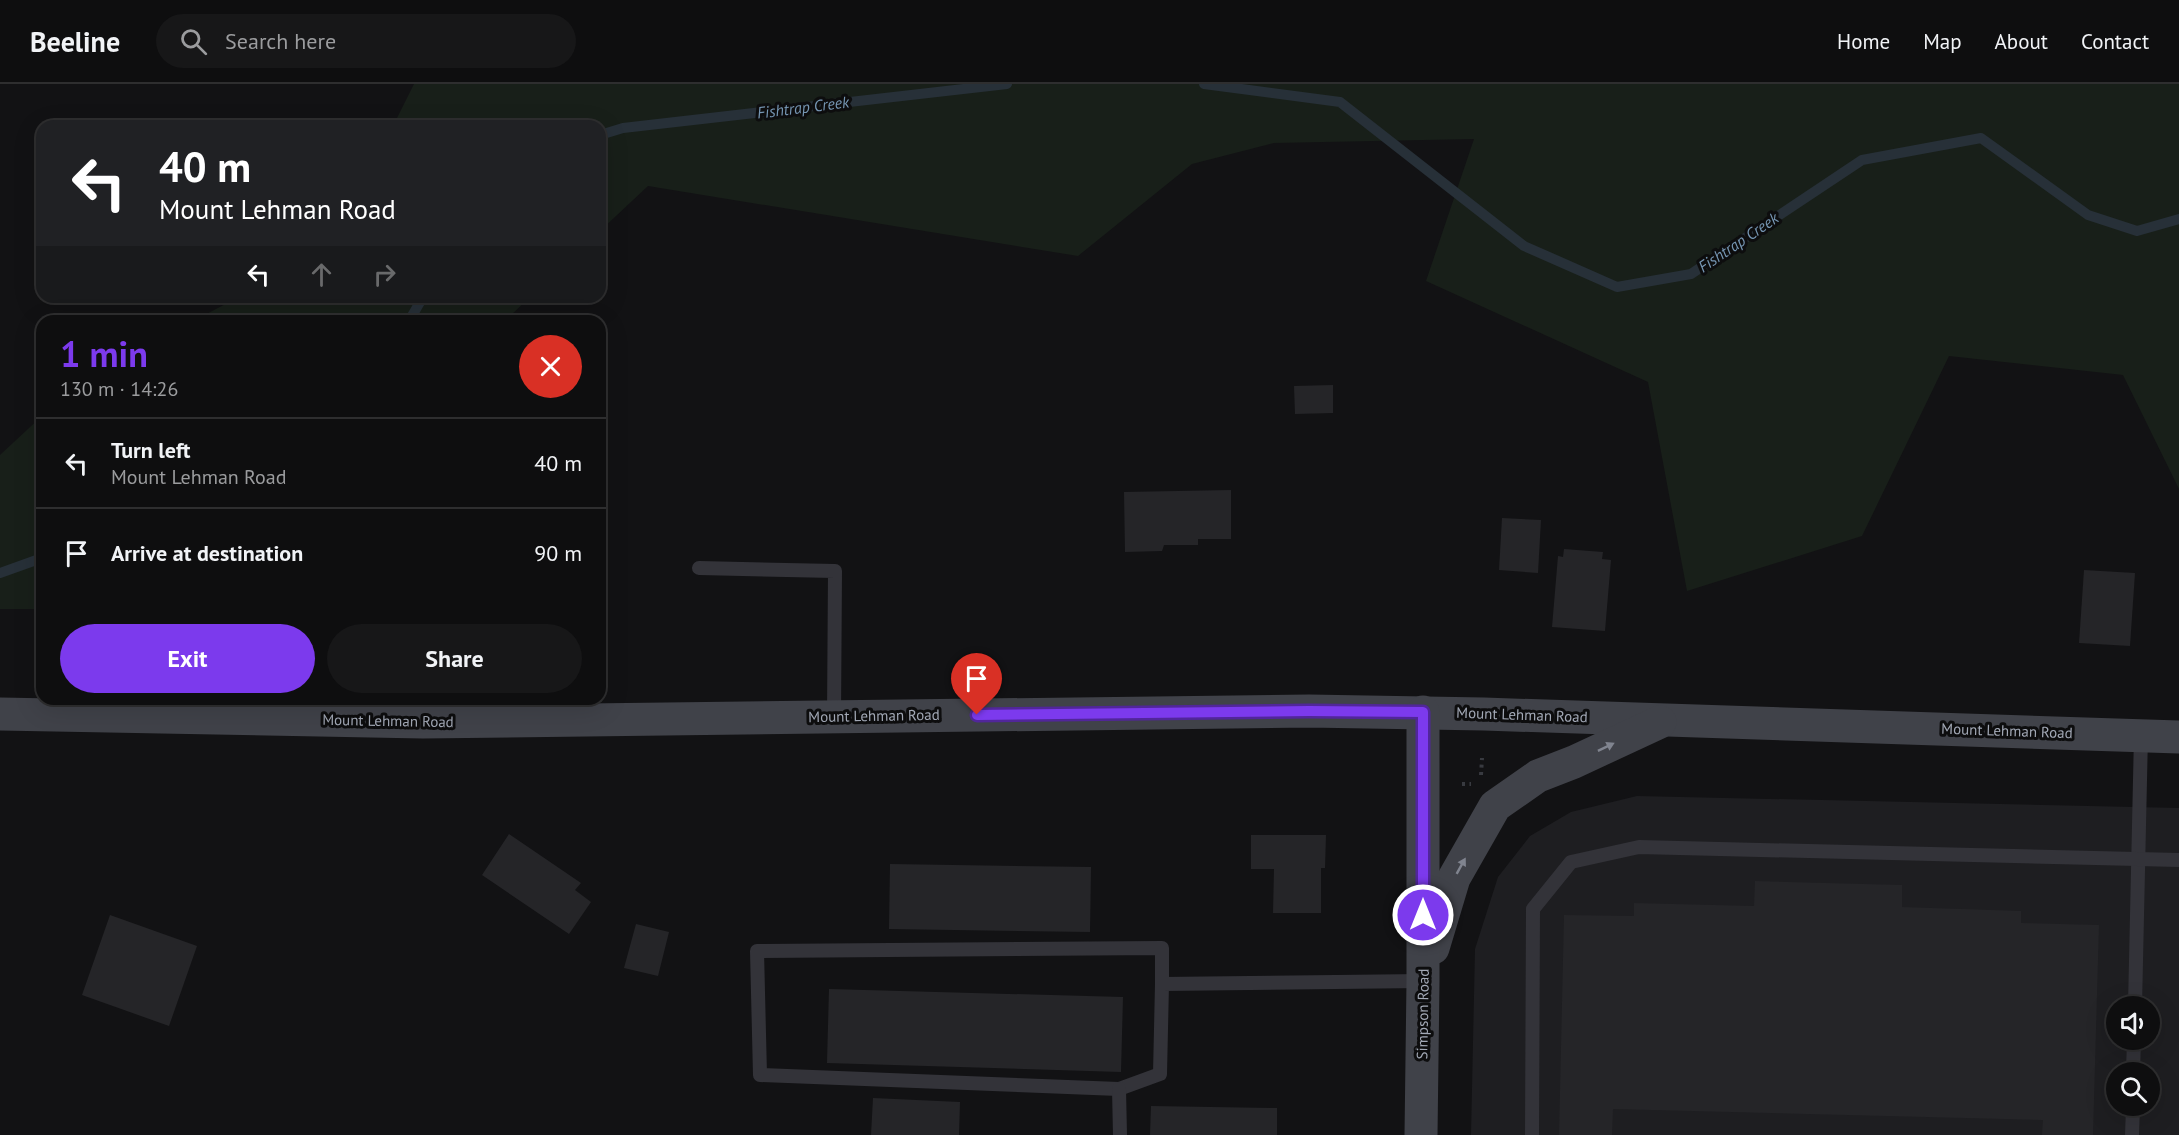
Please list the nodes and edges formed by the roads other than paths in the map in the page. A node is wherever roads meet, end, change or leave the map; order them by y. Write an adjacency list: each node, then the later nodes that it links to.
1 (699, 568): 4 (lane)
2 (1423, 712): 4 (main road, Mount Lehman Road); 5 (main road, Mount Lehman Road); 10 (main road, Simpson Road)
3 (0, 714): 4 (main road, Mount Lehman Road)
4 (834, 716)
5 (1664, 720): 6 (main road, Mount Lehman Road); 10 (main road, one-way to 5)
6 (2141, 735): 7 (main road, Mount Lehman Road); 8 (lane)
7 (2179, 737)
8 (2138, 859): 9 (lane); 12 (lane); 17 (lane)
9 (2179, 860)
10 (1423, 981): 11 (lane); 16 (main road, Simpson Road)
11 (1162, 984): 13 (lane); 13 (lane)
12 (2135, 996)
13 (1119, 1089): 15 (lane)
14 (2133, 1116): 18 (lane)
15 (1120, 1135)
16 (1421, 1135)
17 (1532, 1135)
18 (2132, 1135)

